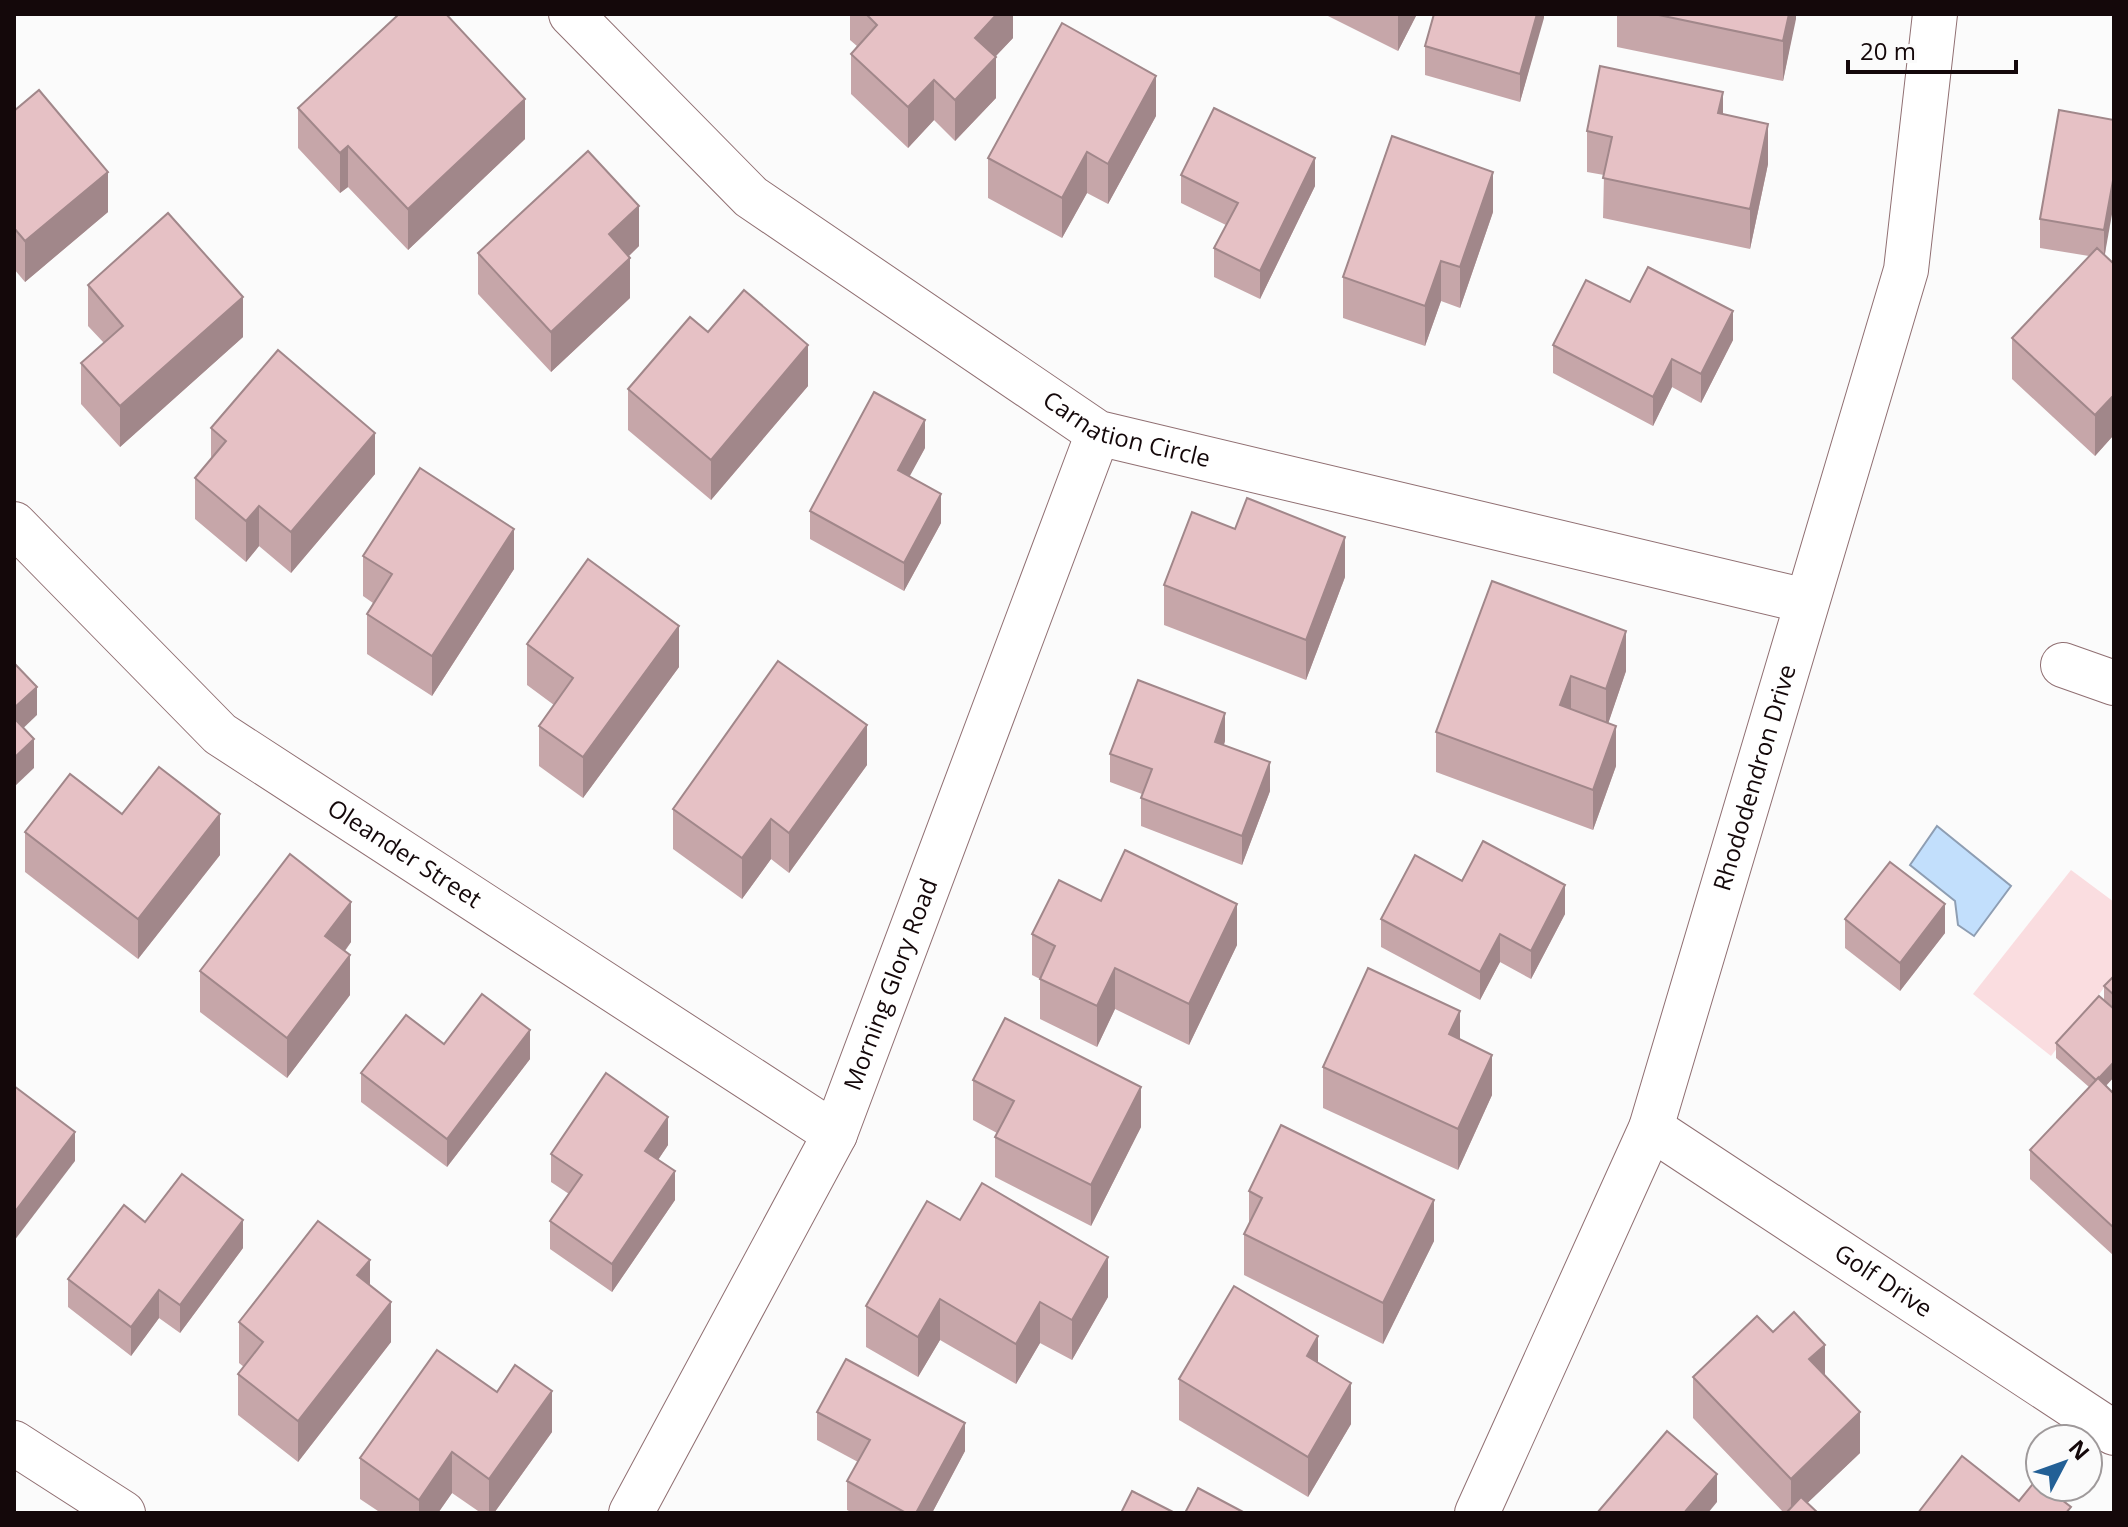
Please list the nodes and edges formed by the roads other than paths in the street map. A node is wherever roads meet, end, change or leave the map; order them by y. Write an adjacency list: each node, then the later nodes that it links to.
1 (571, 14): 3 (street, Carnation Circle)
2 (1935, 14): 5 (street, Rhododendron Drive)
3 (1098, 433): 5 (street, Carnation Circle); 9 (street, Morning Glory Road)
4 (14, 524): 9 (street, Oleander Street)
5 (1806, 601): 8 (street, Rhododendron Drive)
6 (2063, 665): 7 (street)
7 (2114, 683)
8 (1651, 1128): 10 (street, Golf Drive); 14 (street, Rhododendron Drive)
9 (835, 1134): 13 (street, Morning Glory Road)
10 (2114, 1433)
11 (14, 1443): 12 (street)
12 (123, 1513)
13 (631, 1513)
14 (1477, 1513)

